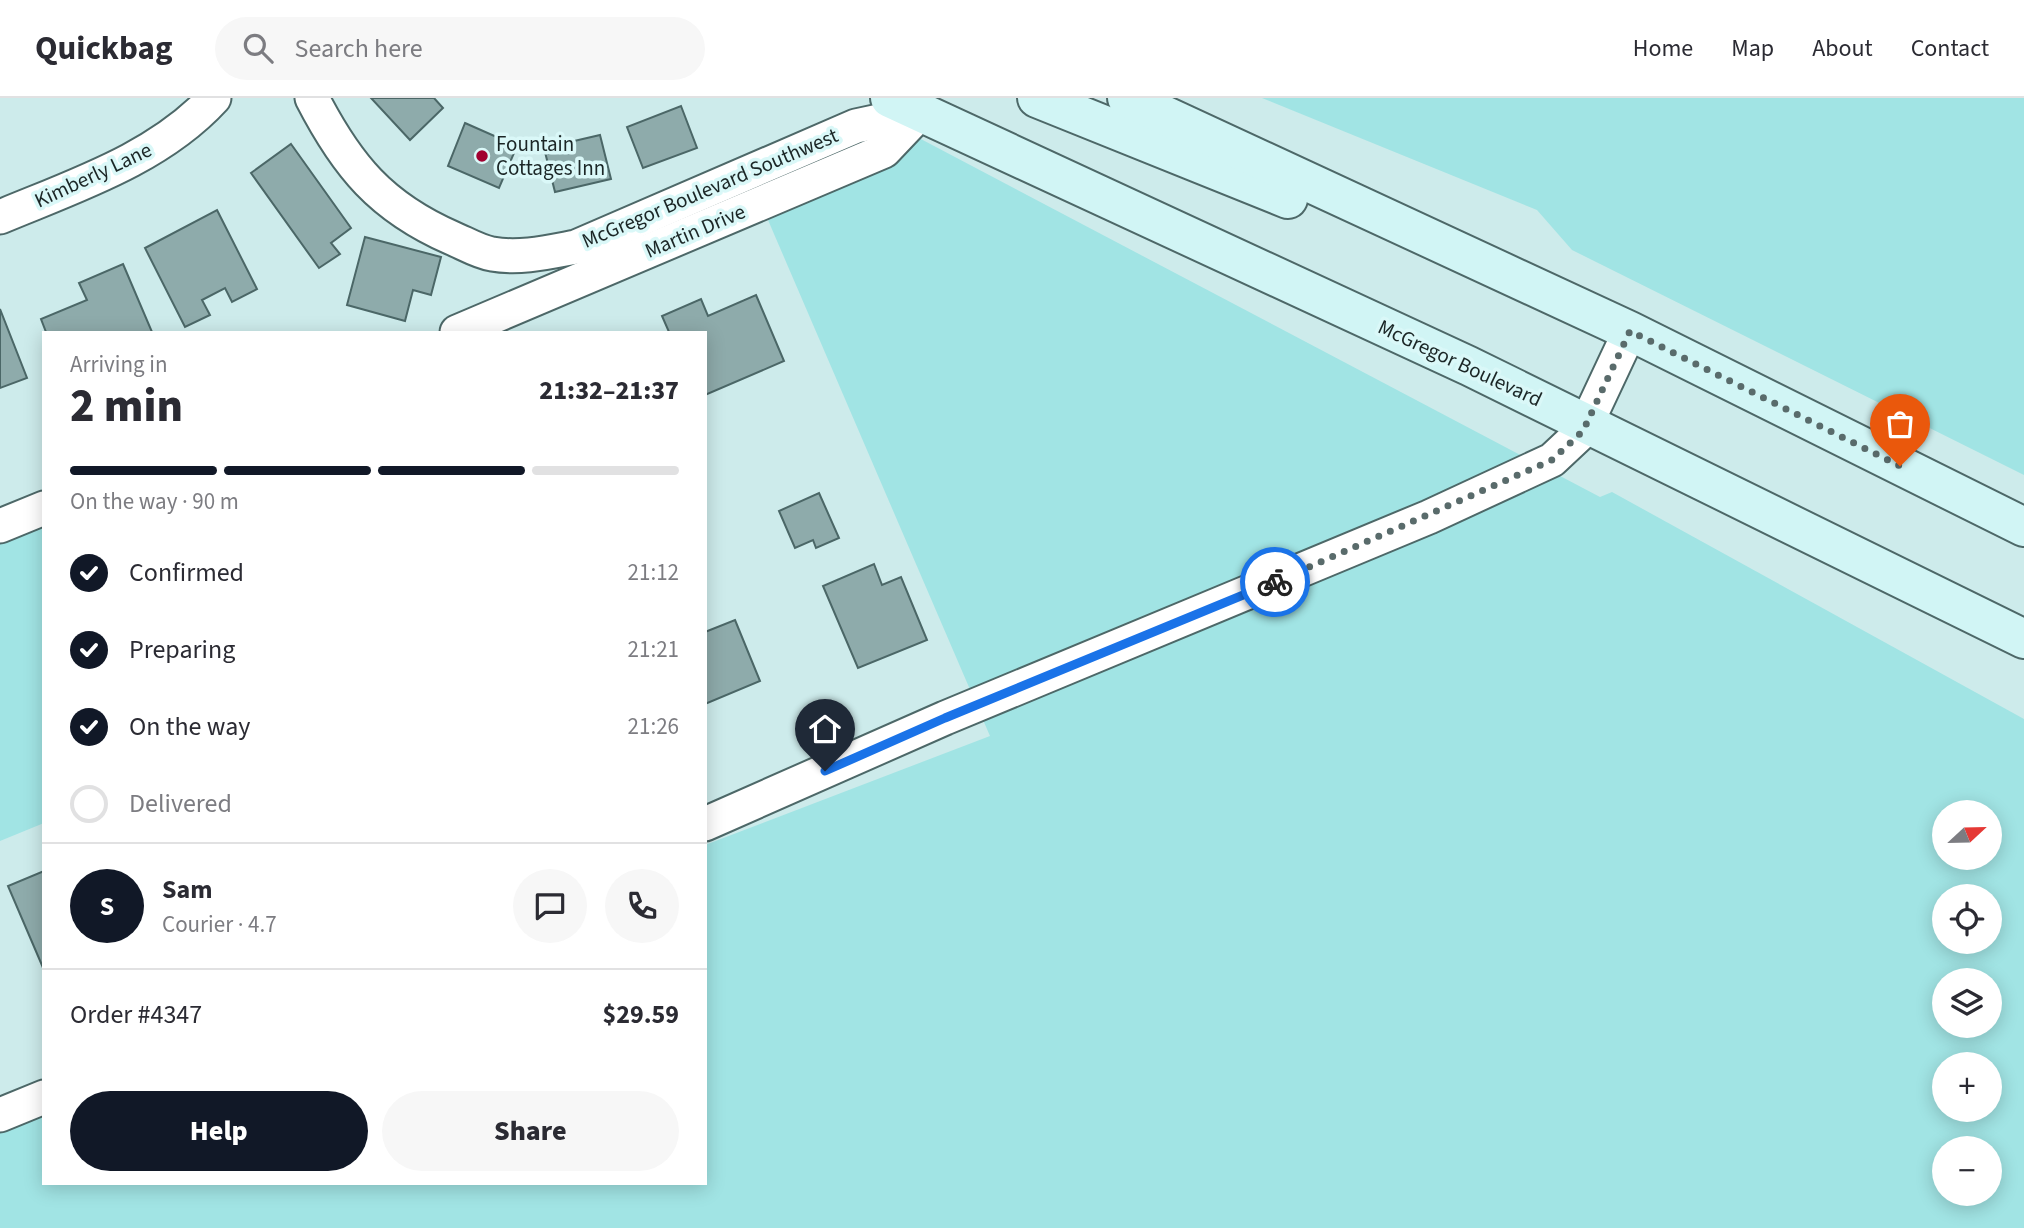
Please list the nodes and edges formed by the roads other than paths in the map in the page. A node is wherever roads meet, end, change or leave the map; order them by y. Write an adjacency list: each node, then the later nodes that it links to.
1 (214, 98): 7 (street, Kimberly Lane)
2 (312, 98): 5 (street, McGregor Boulevard Southwest)
3 (1037, 98): 6 (main road)
4 (1127, 98): 6 (main road)
5 (920, 103): 8 (street, Martin Drive); 10 (main road, McGregor Boulevard)
6 (1375, 213): 9 (main road)
7 (0, 217)
8 (459, 331)
9 (1630, 331): 10 (street); 13 (main road)
10 (1587, 424): 14 (main road, McGregor Boulevard); 15 (street)
11 (42, 509): 12 (street)
12 (0, 526)
13 (2024, 527)
14 (2024, 639)
15 (707, 823)
16 (42, 1098): 17 (street)
17 (0, 1115)

